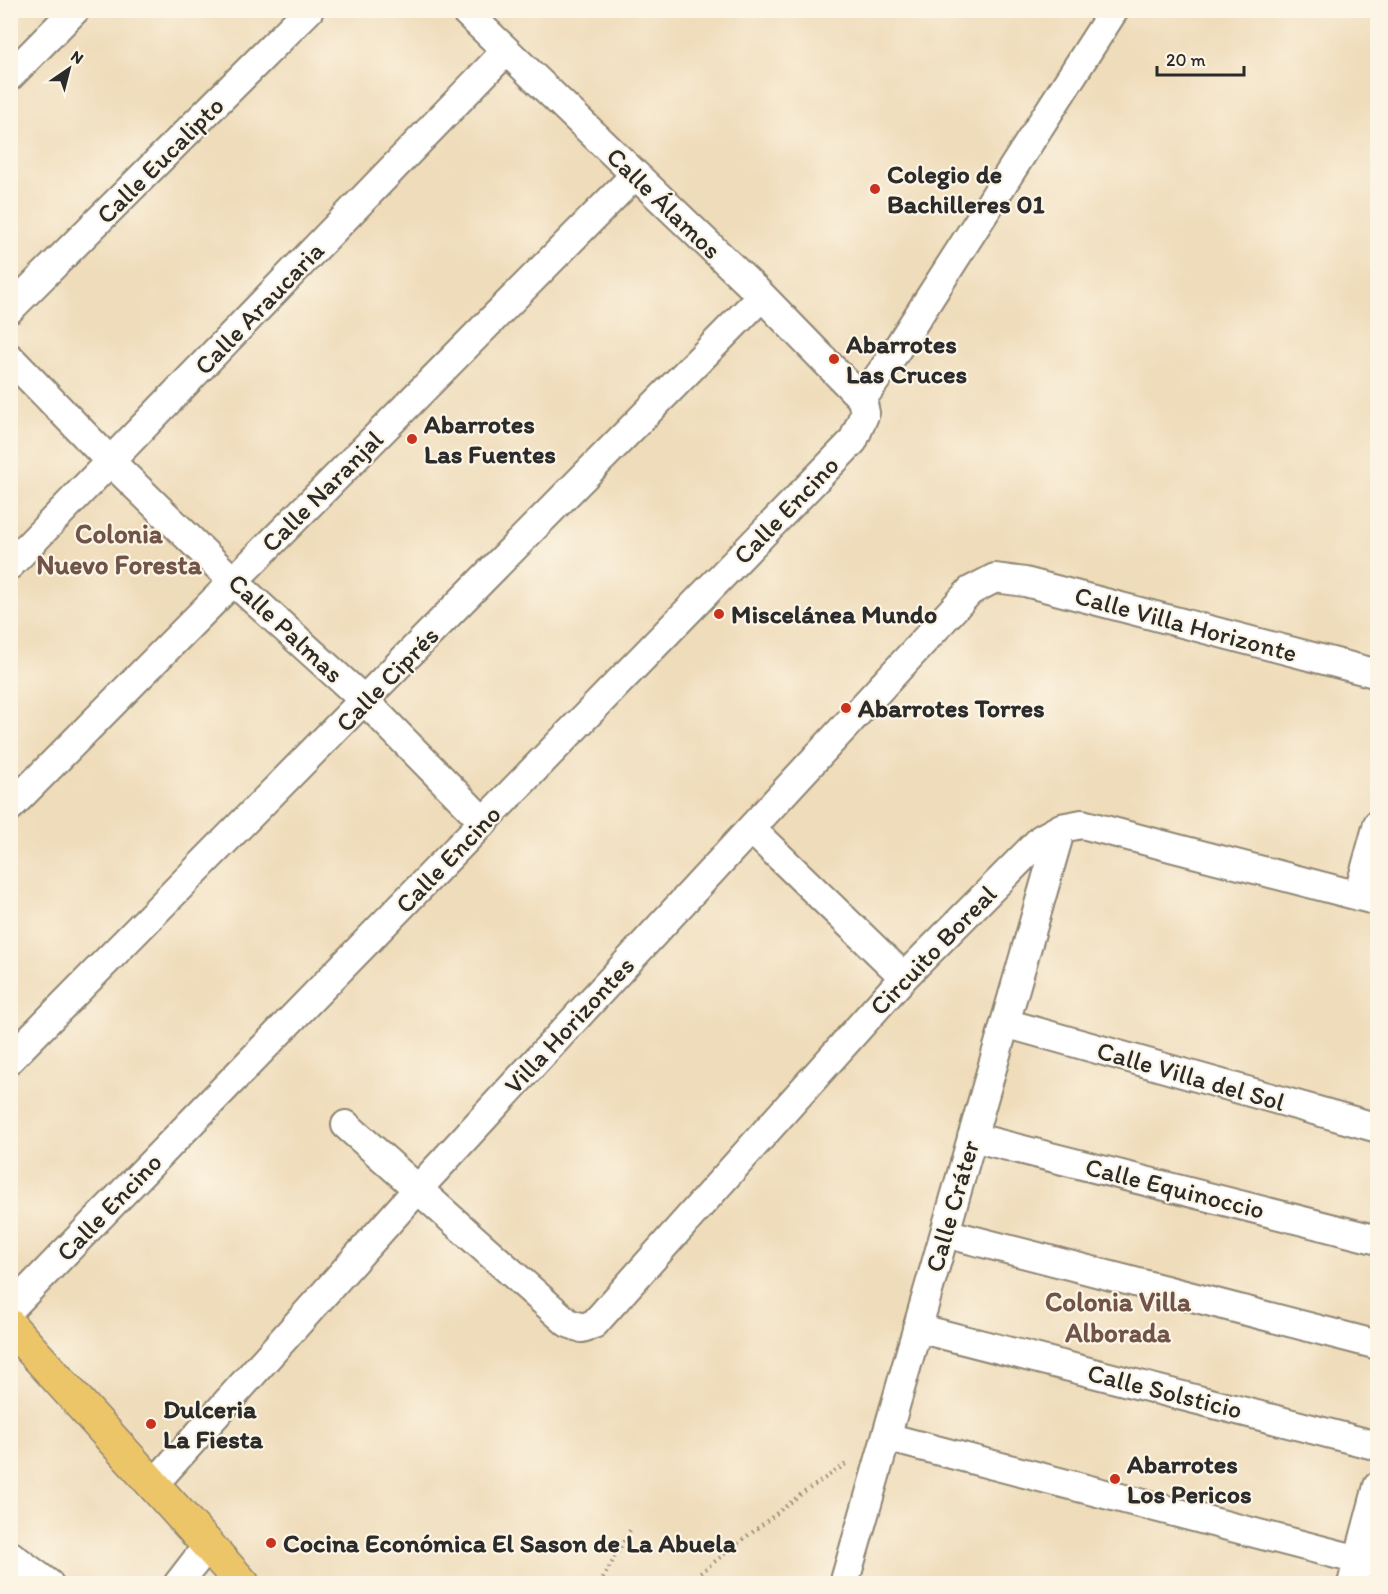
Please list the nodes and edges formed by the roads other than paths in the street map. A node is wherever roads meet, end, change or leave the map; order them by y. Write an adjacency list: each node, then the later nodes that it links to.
1 (75, 10): 6 (street)
2 (309, 10): 9 (street, Calle Eucalipto)
3 (464, 10): 5 (street, Calle Álamos)
4 (1114, 10): 11 (street)
5 (506, 51): 7 (street, Calle Álamos); 12 (street, Calle Araucaria)
6 (10, 76)
7 (635, 175): 8 (street, Calle Álamos); 15 (street, Calle Naranjal)
8 (762, 296): 11 (street, Calle Álamos); 17 (street, Calle Ciprés)
9 (10, 309)
10 (10, 358): 12 (street, Calle Palmas)
11 (862, 399): 19 (street, Calle Encino)
12 (111, 462): 13 (street, Calle Araucaria); 15 (street, Calle Palmas)
13 (10, 565)
14 (995, 578): 16 (street, Calle Villa Horizonte); 22 (street, Villa Horizontes)
15 (233, 581): 17 (street, Calle Palmas); 18 (street, Calle Naranjal)
16 (1377, 674)
17 (365, 701): 19 (street, Calle Palmas); 26 (street, Calle Ciprés)
18 (10, 807)
19 (484, 822): 33 (street, Calle Encino)
20 (1377, 824): 23 (street)
21 (1061, 828): 23 (street, Circuito Boreal); 24 (street, Circuito Boreal); 25 (street, Calle Cráter)
22 (751, 829): 24 (street); 30 (street, Villa Horizontes)
23 (1368, 899)
24 (904, 977): 30 (street, Circuito Boreal)
25 (1005, 1023): 28 (street, Calle Villa del Sol); 29 (street, Calle Cráter)
26 (10, 1059)
27 (346, 1125): 30 (street)
28 (1377, 1128)
29 (972, 1137): 31 (street, Calle Cráter); 32 (street, Calle Equinoccio)
30 (417, 1190): 39 (street, Villa Horizontes)
31 (945, 1233): 35 (street, Calle Cráter); 36 (street)
32 (1377, 1240)
33 (10, 1309)
34 (10, 1326): 39 (main road)
35 (917, 1328): 37 (street, Calle Cráter); 38 (street, Calle Solsticio)
36 (1377, 1345)
37 (886, 1437): 43 (street); 47 (street, Calle Cráter)
38 (1377, 1446)
39 (153, 1485): 41 (main road)
40 (1377, 1486): 43 (street)
41 (208, 1545): 45 (street); 46 (main road)
42 (10, 1555): 44 (street)
43 (1362, 1569)
44 (49, 1584)
45 (178, 1584)
46 (243, 1584)
47 (844, 1584)

